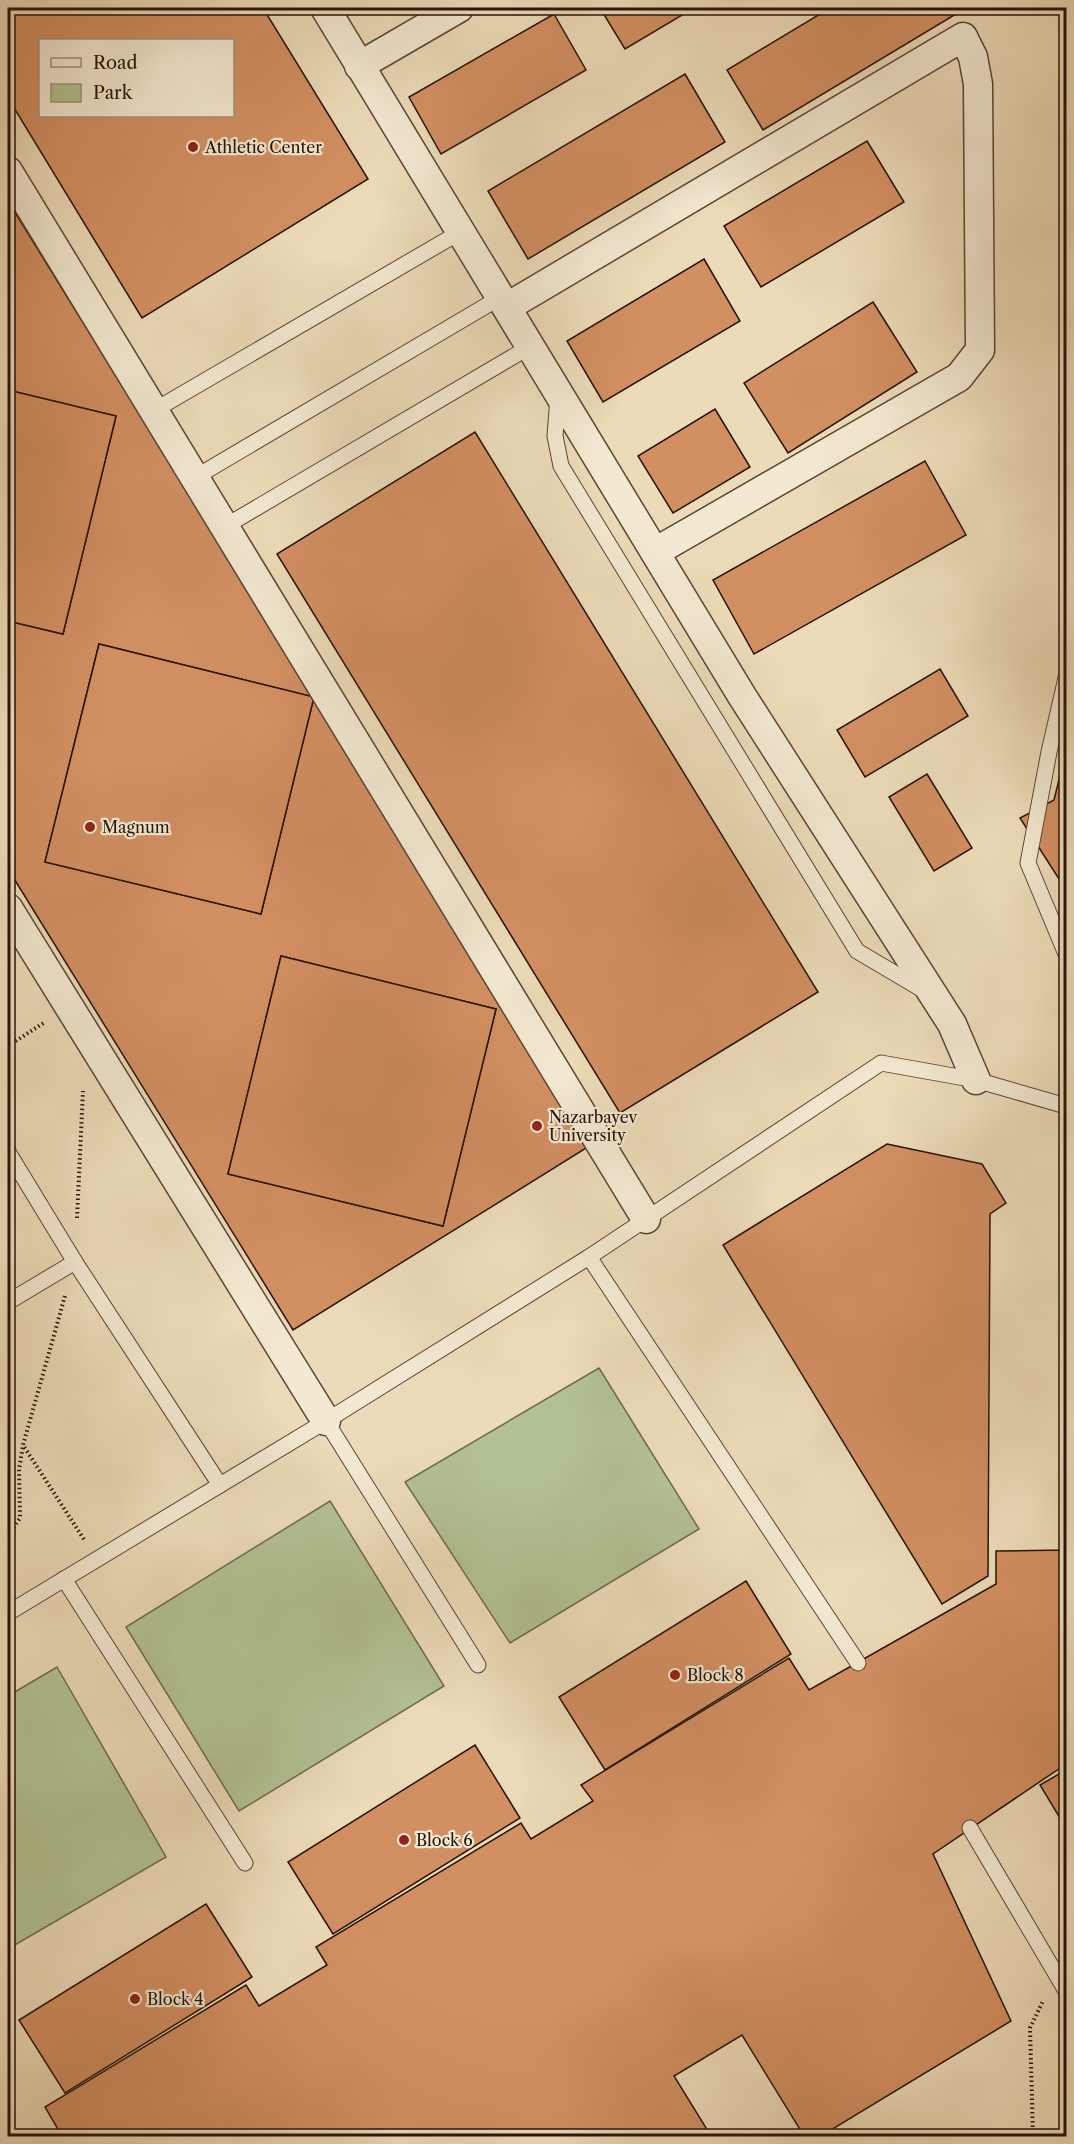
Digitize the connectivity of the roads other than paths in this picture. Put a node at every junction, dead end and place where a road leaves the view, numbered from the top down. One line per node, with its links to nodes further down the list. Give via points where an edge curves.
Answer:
1 (325, 8): 3 (street)
2 (459, 8): 3 (street)
3 (360, 66): 5 (street)
4 (8, 171): 9 (street)
5 (462, 231): 6 (street); 9 (lane)
6 (504, 302): 7 (street); 10 (lane); 12 (street, via 963,37 973,57 978,84 980,350 959,377)
7 (531, 346): 8 (street); 11 (lane)
8 (558, 391): 12 (street); 16 (lane, via 555,436 561,466 856,951)
9 (153, 411): 10 (street)
10 (194, 478): 11 (street)
11 (224, 527): 20 (street)
12 (655, 552): 16 (street, via 742,696)
13 (1066, 678): 15 (lane, via 1028,863)
14 (8, 908): 24 (street)
15 (1066, 954)
16 (935, 996): 17 (street)
17 (976, 1080): 18 (lane); 20 (lane, via 881,1063)
18 (1066, 1106)
19 (8, 1152): 22 (lane)
20 (646, 1219): 21 (lane)
21 (589, 1257): 24 (lane); 28 (lane)
22 (75, 1262): 23 (lane); 25 (lane)
23 (8, 1302)
24 (326, 1421): 25 (lane); 29 (lane)
25 (220, 1485): 26 (lane)
26 (64, 1579): 27 (lane); 31 (lane)
27 (8, 1613)
28 (858, 1663)
29 (478, 1665)
30 (970, 1828): 32 (lane)
31 (245, 1863)
32 (1066, 1991)

